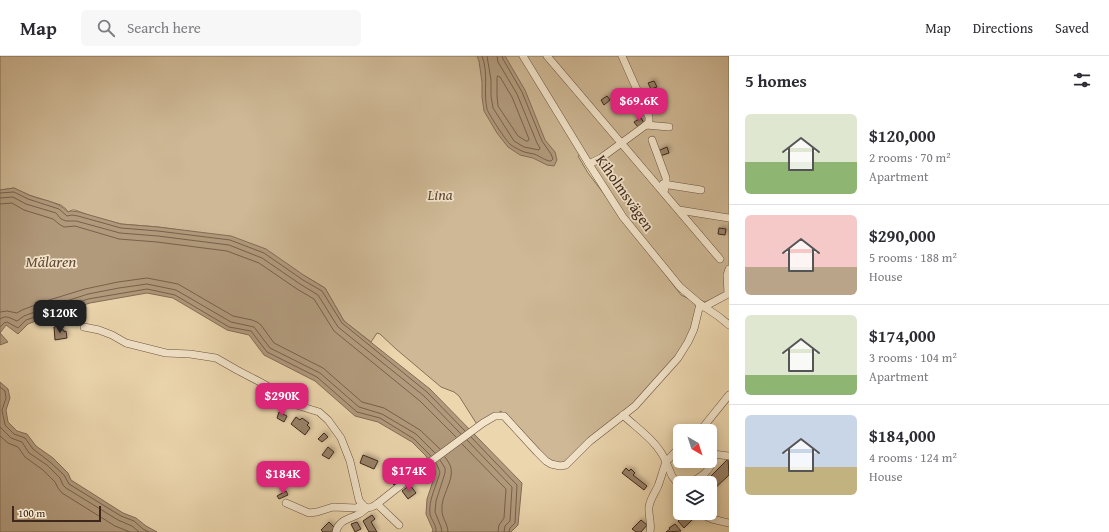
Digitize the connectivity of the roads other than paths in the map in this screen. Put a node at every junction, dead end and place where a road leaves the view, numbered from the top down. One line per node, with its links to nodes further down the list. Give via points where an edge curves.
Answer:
1 (523, 56): 8 (street, Kiholmsvägen)
2 (547, 56): 7 (street)
3 (622, 56): 4 (street, via 649,117)
4 (646, 125): 5 (street); 7 (street)
5 (669, 127)
6 (652, 140): 10 (street)
7 (622, 143): 8 (street); 9 (street)
8 (589, 164): 18 (street, Kiholmsvägen, via 623,217 680,287)
9 (655, 182): 10 (street); 12 (street)
10 (666, 184): 11 (street); 12 (street)
11 (701, 190)
12 (664, 192): 13 (street)
13 (679, 210): 14 (street); 15 (street)
14 (729, 218)
15 (720, 258)
16 (729, 269): 17 (street)
17 (729, 295): 18 (street)
18 (702, 306): 19 (street, Kiholmsvägen); 22 (street, via 684,350 635,406)
19 (729, 325)
20 (84, 327): 35 (street, via 99,330 126,343 166,354 216,358 274,390 293,404 319,412 341,438 350,461 359,500)
21 (729, 395): 23 (street)
22 (623, 415): 27 (street, via 654,443); 34 (street, via 590,441 566,465 560,466 546,461 504,416 495,416)
23 (706, 424)
24 (717, 453): 26 (street)
25 (673, 454): 27 (street)
26 (729, 456)
27 (666, 462): 30 (street); 32 (street)
28 (710, 468): 29 (street)
29 (703, 476)
30 (673, 477)
31 (673, 479): 32 (street, via 667,477)
32 (659, 483): 40 (street, via 649,507)
33 (286, 503): 35 (street, via 309,513 333,507)
34 (377, 504): 35 (street, via 371,508); 38 (street)
35 (365, 507): 39 (street, via 360,514 345,520)
36 (716, 520): 37 (street)
37 (729, 523)
38 (399, 525)
39 (336, 532)
40 (650, 532)

